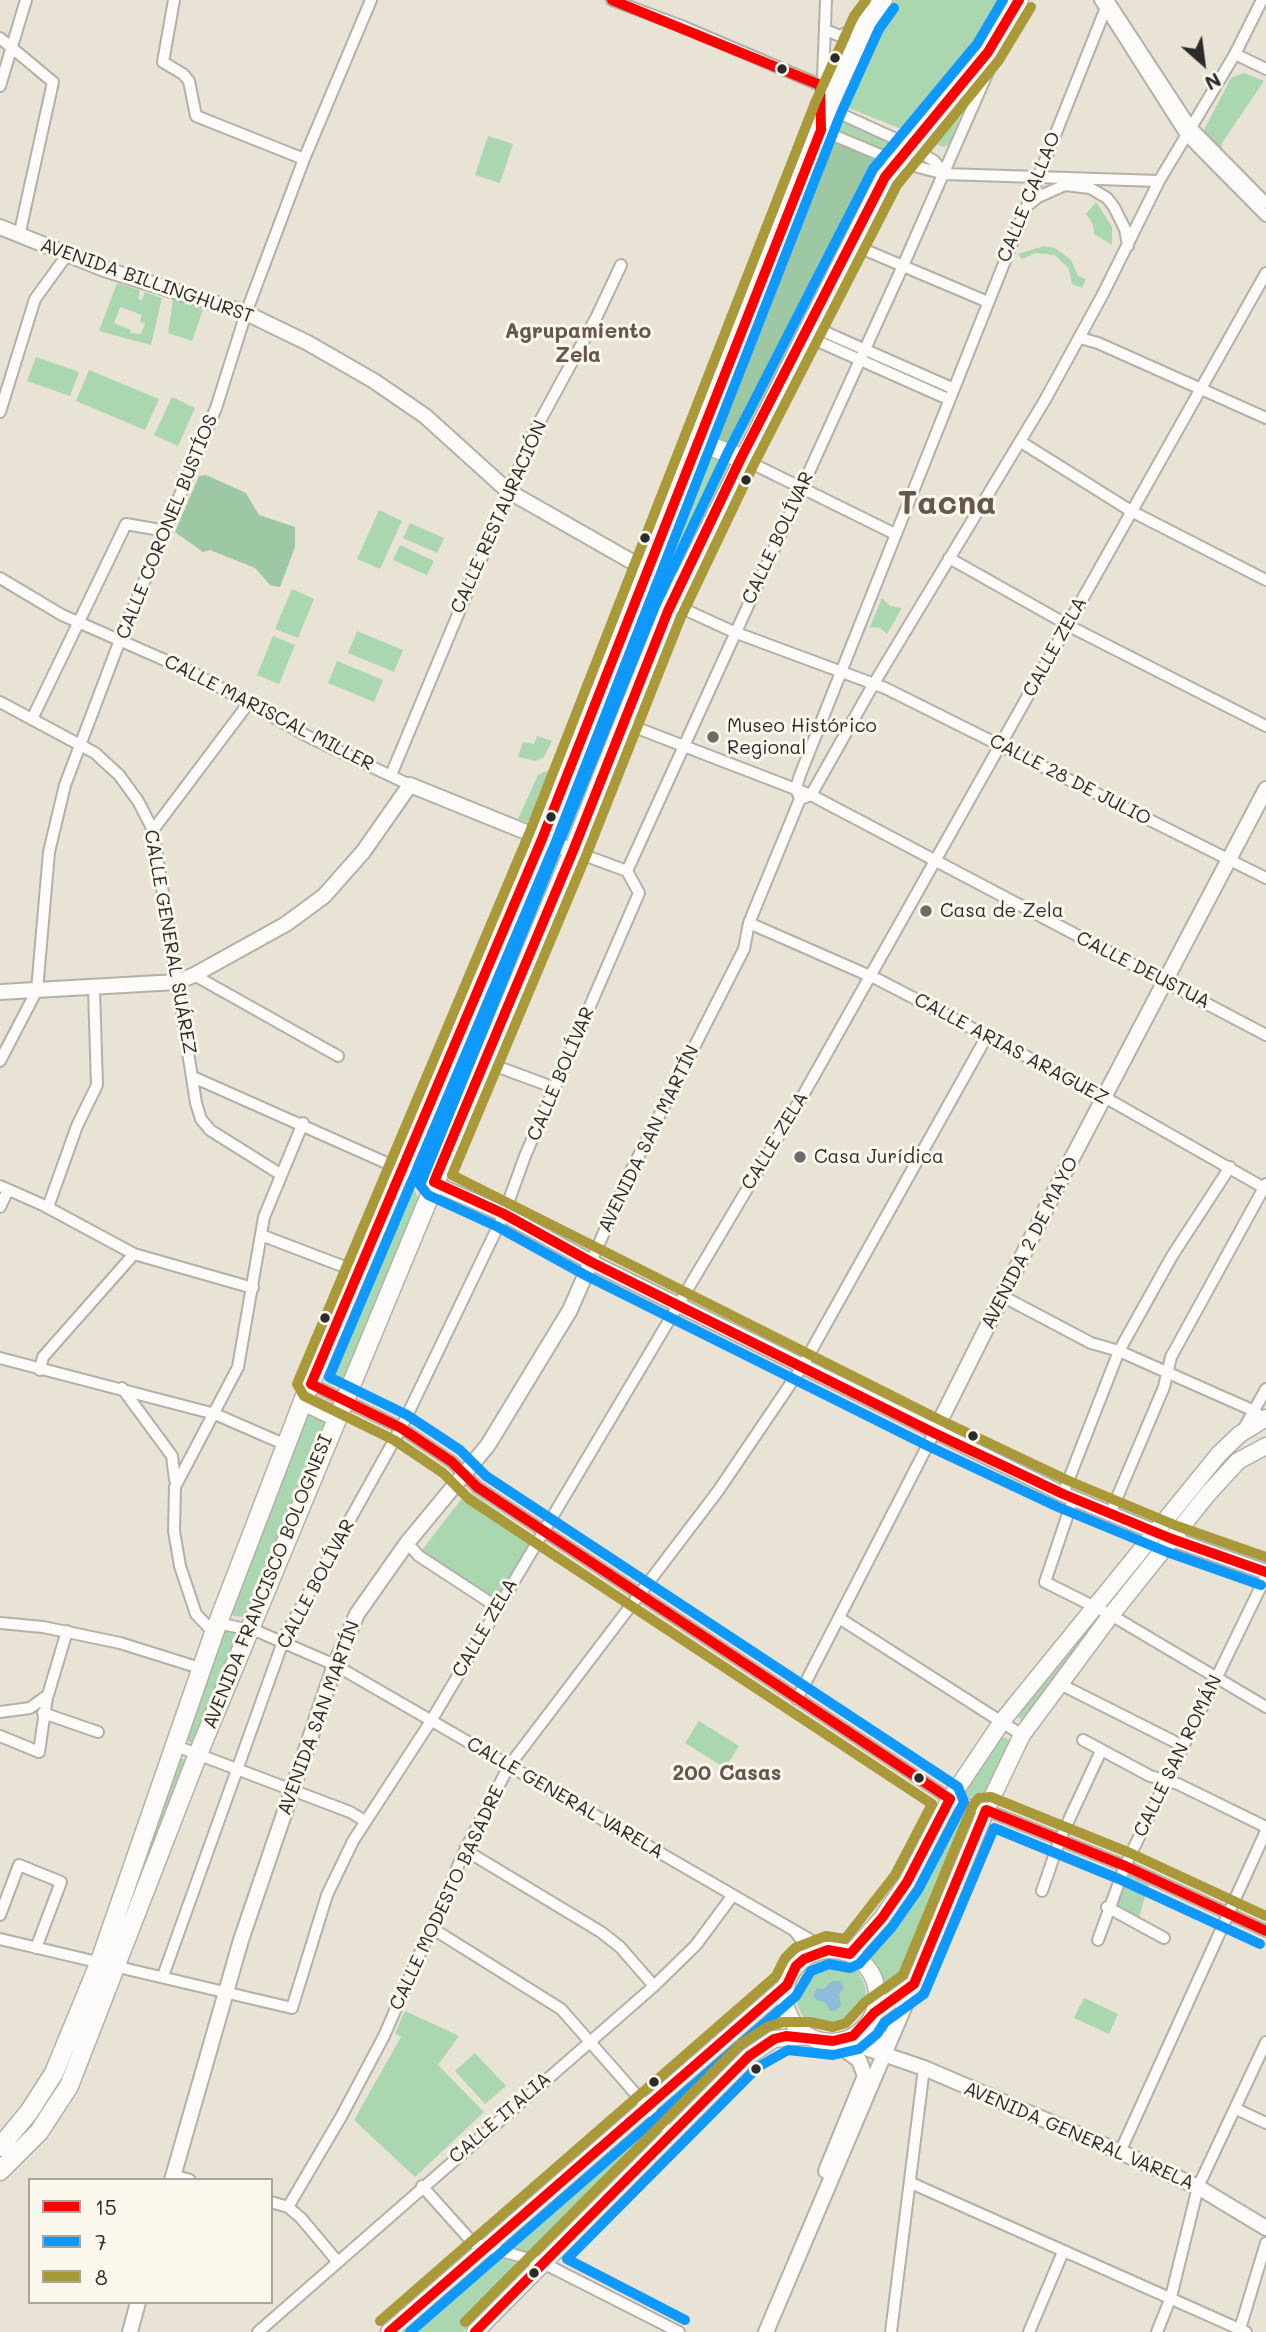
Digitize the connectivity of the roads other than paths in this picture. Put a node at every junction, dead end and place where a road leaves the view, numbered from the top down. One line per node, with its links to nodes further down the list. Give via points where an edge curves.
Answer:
1 (26, 0): 13 (street)
2 (174, 0): 22 (street, via 163,62 184,74 196,116)
3 (371, 0): 22 (street, CALLE CORONEL BUSTÍOS)
4 (612, 0): 16 (street)
5 (826, 0): 11 (street)
6 (883, 0): 10 (main road, AVENIDA FRANCISCO BOLOGNESI)
7 (1262, 0): 14 (street)
8 (1106, 2): 20 (street); 25 (street, CALLE CALLAO)
9 (1017, 6): 21 (main road, AVENIDA FRANCISCO BOLOGNESI, via 988,52); 24 (street, CALLE BOLÍVAR)
10 (867, 22): 11 (street, via 840,36); 18 (main road, AVENIDA FRANCISCO BOLOGNESI)
11 (826, 30): 16 (street)
12 (0, 38): 13 (street)
13 (10, 46): 17 (street); 31 (street, via 53,82)
14 (1235, 54): 15 (street); 20 (street)
15 (1266, 69)
16 (820, 85): 18 (street); 19 (street)
17 (0, 86)
18 (828, 108): 19 (main road, AVENIDA FRANCISCO BOLOGNESI); 21 (street)
19 (821, 130): 23 (street); 47 (main road, AVENIDA FRANCISCO BOLOGNESI)
20 (1189, 131): 26 (street); 27 (street); 29 (street)
21 (911, 146): 23 (main road, AVENIDA FRANCISCO BOLOGNESI); 24 (street)
22 (304, 159): 39 (street, CALLE CORONEL BUSTÍOS)
23 (895, 161): 24 (street); 32 (main road, AVENIDA FRANCISCO BOLOGNESI)
24 (945, 174): 25 (street); 36 (street, CALLE BOLÍVAR)
25 (1039, 175): 26 (street); 28 (street, CALLE CALLAO)
26 (1158, 181): 33 (street)
27 (1266, 203)
28 (1026, 207): 33 (street, via 1065,185 1090,188 1114,207); 38 (street, CALLE CALLAO)
29 (1266, 216)
30 (0, 227): 31 (street, AVENIDA BILLINGHURST)
31 (19, 236): 34 (street, AVENIDA BILLINGHURST)
32 (851, 244): 36 (street); 40 (main road, AVENIDA FRANCISCO BOLOGNESI)
33 (1128, 246): 41 (street)
34 (66, 255): 39 (street, AVENIDA BILLINGHURST); 45 (street, via 36,299)
35 (621, 265): 51 (street, CALLE RESTAURACIÓN, via 534,432)
36 (902, 268): 38 (street); 42 (street, CALLE BOLÍVAR)
37 (1266, 273): 43 (street, CALLE ZELA)
38 (988, 302): 44 (street, CALLE CALLAO)
39 (246, 313): 51 (street, AVENIDA BILLINGHURST, via 330,355 390,392 443,431); 53 (street, CALLE CORONEL BUSTÍOS, via 230,373)
40 (807, 330): 42 (street); 49 (main road, AVENIDA FRANCISCO BOLOGNESI)
41 (1080, 338): 43 (street); 48 (street)
42 (861, 355): 44 (street); 50 (street, CALLE BOLÍVAR)
43 (1200, 389): 46 (street); 52 (street, CALLE ZELA)
44 (950, 394): 54 (street, AVENIDA SAN MARTÍN)
45 (0, 412)
46 (1266, 418)
47 (699, 442): 49 (main road); 56 (main road, AVENIDA FRANCISCO BOLOGNESI)
48 (1021, 442): 52 (street); 55 (street)
49 (741, 458): 50 (street); 59 (main road, AVENIDA FRANCISCO BOLOGNESI)
50 (801, 488): 54 (street); 64 (street, CALLE BOLÍVAR)
51 (509, 491): 56 (street, AVENIDA BILLINGHURST); 76 (street, CALLE RESTAURACIÓN)
52 (1131, 511): 58 (street); 63 (street, CALLE ZELA)
53 (166, 531): 62 (street, via 126,524); 65 (street, CALLE CORONEL BUSTÍOS)
54 (895, 534): 66 (street, AVENIDA SAN MARTÍN)
55 (949, 558): 63 (street); 67 (street)
56 (649, 570): 59 (street, AVENIDA BILLINGHURST); 60 (main road, AVENIDA FRANCISCO BOLOGNESI)
57 (0, 578): 62 (street, CALLE MARISCAL MILLER)
58 (1266, 580)
59 (681, 583): 61 (main road, AVENIDA FRANCISCO BOLOGNESI)
60 (642, 590): 61 (street, CALLE 28 DE JULIO); 82 (main road, AVENIDA FRANCISCO BOLOGNESI)
61 (671, 604): 64 (street, CALLE 28 DE JULIO); 71 (main road, AVENIDA FRANCISCO BOLOGNESI)
62 (76, 622): 65 (street, CALLE MARISCAL MILLER); 70 (street)
63 (1068, 624): 72 (street); 74 (street, CALLE ZELA)
64 (734, 632): 66 (street, CALLE 28 DE JULIO); 75 (street, CALLE BOLÍVAR)
65 (120, 640): 69 (street, CALLE MARISCAL MILLER, via 192,672); 73 (street, CALLE CORONEL BUSTÍOS)
66 (839, 673): 67 (street, CALLE 28 DE JULIO); 79 (street, AVENIDA SAN MARTÍN)
67 (873, 685): 74 (street, CALLE 28 DE JULIO); 80 (street)
68 (0, 703): 70 (street, CALLE GENERAL SUÁREZ)
69 (248, 704): 76 (street, CALLE MARISCAL MILLER); 81 (street)
70 (32, 719): 73 (street, CALLE GENERAL SUÁREZ)
71 (624, 723): 75 (street); 83 (main road, AVENIDA FRANCISCO BOLOGNESI)
72 (1266, 726)
73 (81, 744): 81 (street, CALLE GENERAL SUÁREZ, via 124,781); 94 (street, CALLE CORONEL BUSTÍOS, via 58,806 49,852)
74 (999, 744): 84 (street, CALLE 28 DE JULIO); 85 (street, CALLE ZELA)
75 (683, 746): 79 (street); 86 (street, CALLE BOLÍVAR)
76 (391, 775): 77 (street, CALLE MARISCAL MILLER)
77 (410, 785): 82 (street, CALLE MARISCAL MILLER); 89 (street, via 370,843 324,897 286,924)
78 (1266, 789): 84 (street, AVENIDA 2 DE MAYO)
79 (798, 793): 80 (street); 88 (street, AVENIDA SAN MARTÍN)
80 (811, 794): 85 (street, CALLE DEUSTUA)
81 (153, 830): 92 (street, CALLE GENERAL SUÁREZ)
82 (542, 839): 83 (street, CALLE MARISCAL MILLER); 106 (main road, AVENIDA FRANCISCO BOLOGNESI)
83 (573, 851): 86 (street); 100 (main road, AVENIDA FRANCISCO BOLOGNESI)
84 (1229, 860): 87 (street, CALLE 28 DE JULIO); 91 (street, AVENIDA 2 DE MAYO)
85 (935, 862): 90 (street, CALLE ZELA); 91 (street, CALLE DEUSTUA)
86 (627, 871): 102 (street, CALLE BOLÍVAR, via 639,893)
87 (1266, 878)
88 (749, 923): 90 (street, CALLE ARIAS ARAGUEZ); 116 (street, AVENIDA SAN MARTÍN, via 744,950)
89 (194, 975): 92 (street); 98 (street)
90 (869, 978): 97 (street, CALLE ARIAS ARAGUEZ); 120 (street, CALLE ZELA)
91 (1167, 981): 96 (street, CALLE DEUSTUA); 103 (street, AVENIDA 2 DE MAYO)
92 (177, 982): 93 (street); 101 (street, CALLE GENERAL SUÁREZ)
93 (94, 989): 94 (street); 112 (street, via 97,1085)
94 (37, 990): 95 (street); 99 (street, CALLE CORONEL BUSTÍOS)
95 (0, 992)
96 (1266, 1035)
97 (987, 1037): 103 (street, CALLE ARIAS ARAGUEZ); 123 (street, CALLE MODESTO BASADRE)
98 (338, 1056)
99 (0, 1061)
100 (485, 1062): 102 (street); 108 (main road, AVENIDA FRANCISCO BOLOGNESI)
101 (193, 1077): 104 (street); 107 (street, CALLE GENERAL SUÁREZ, via 201,1119 210,1130)
102 (555, 1088): 113 (street, CALLE BOLÍVAR)
103 (1106, 1098): 105 (street, CALLE ARIAS ARAGUEZ); 119 (street, AVENIDA 2 DE MAYO)
104 (303, 1123): 106 (street); 107 (street)
105 (1230, 1167): 109 (street, CALLE ARIAS ARAGUEZ); 121 (street, via 1172,1256)
106 (400, 1168): 108 (street); 117 (main road, AVENIDA FRANCISCO BOLOGNESI)
107 (280, 1174): 114 (street)
108 (434, 1182): 113 (street); 129 (main road, AVENIDA FRANCISCO BOLOGNESI)
109 (1265, 1187): 125 (street, via 1171,1357)
110 (4, 1188): 111 (street); 112 (street)
111 (0, 1207)
112 (48, 1207): 115 (street)
113 (504, 1214): 116 (street); 132 (street, CALLE BOLÍVAR)
114 (261, 1235): 117 (street); 118 (street)
115 (134, 1254): 118 (street); 124 (street, via 43,1357)
116 (590, 1262): 120 (street); 136 (street, AVENIDA SAN MARTÍN, via 570,1310)
117 (358, 1272): 128 (main road, AVENIDA FRANCISCO BOLOGNESI)
118 (253, 1288): 130 (street, via 239,1367)
119 (1002, 1296): 121 (street, via 1091,1343); 133 (street, AVENIDA 2 DE MAYO)
120 (678, 1303): 123 (street); 140 (street, CALLE ZELA)
121 (1119, 1351): 125 (street); 138 (street)
122 (0, 1358): 124 (street)
123 (802, 1367): 133 (street); 145 (street, CALLE MODESTO BASADRE, via 718,1491)
124 (40, 1370): 126 (street)
125 (1167, 1373): 131 (street); 139 (street)
126 (122, 1388): 130 (street); 137 (street, via 172,1456)
127 (1266, 1389): 131 (street)
128 (307, 1392): 129 (main road); 134 (main road, AVENIDA FRANCISCO BOLOGNESI)
129 (340, 1409): 132 (street); 152 (main road, AVENIDA FRANCISCO BOLOGNESI)
130 (215, 1414): 134 (street); 137 (street)
131 (1262, 1416): 141 (main road, via 1219,1454)
132 (401, 1428): 136 (street); 154 (street, CALLE BOLÍVAR)
133 (934, 1433): 138 (street); 149 (street, AVENIDA 2 DE MAYO)
134 (286, 1445): 151 (main road, AVENIDA FRANCISCO BOLOGNESI)
135 (1266, 1446): 142 (main road, via 1238,1461)
136 (465, 1475): 140 (street); 143 (street, AVENIDA SAN MARTÍN)
137 (175, 1487): 151 (street, via 174,1531 180,1566 197,1614)
138 (1068, 1496): 139 (street); 146 (street, via 1045,1582)
139 (1110, 1514): 141 (street)
140 (544, 1529): 145 (street); 147 (street, CALLE ZELA)
141 (1156, 1532): 142 (street); 146 (main road)
142 (1172, 1539): 144 (street); 148 (main road)
143 (407, 1543): 147 (street, via 419,1556); 155 (street, AVENIDA SAN MARTÍN, via 357,1614)
144 (1266, 1574): 157 (street, CALLE SAN ROMÁN)
145 (638, 1593): 160 (street); 174 (street, CALLE MODESTO BASADRE)
146 (1093, 1606): 148 (street); 164 (main road)
147 (497, 1607): 165 (street, CALLE ZELA)
148 (1111, 1615): 157 (street); 158 (main road)
149 (839, 1618): 160 (street, AVENIDA 2 DE MAYO); 164 (street)
150 (0, 1623): 153 (street)
151 (216, 1628): 152 (street, CALLE GENERAL VARELA); 156 (main road, AVENIDA FRANCISCO BOLOGNESI)
152 (249, 1629): 154 (street, CALLE GENERAL VARELA); 173 (main road, AVENIDA FRANCISCO BOLOGNESI)
153 (67, 1631): 156 (street); 159 (street)
154 (283, 1643): 155 (street, CALLE GENERAL VARELA); 175 (street, CALLE BOLÍVAR)
155 (335, 1665): 165 (street, CALLE GENERAL VARELA); 177 (street, AVENIDA SAN MARTÍN)
156 (203, 1669): 170 (main road, AVENIDA FRANCISCO BOLOGNESI)
157 (1216, 1679): 161 (street); 171 (street, CALLE SAN ROMÁN)
158 (1060, 1684): 167 (main road); 171 (street)
159 (48, 1695): 162 (street, via 30,1708); 163 (street)
160 (797, 1699): 178 (street)
161 (1266, 1707)
162 (0, 1712)
163 (43, 1713): 166 (street); 168 (street, via 39,1752)
164 (1003, 1720): 167 (street); 178 (main road)
165 (431, 1721): 174 (street, CALLE GENERAL VARELA); 180 (street, CALLE ZELA)
166 (97, 1732)
167 (1022, 1735): 179 (main road)
168 (0, 1737)
169 (1083, 1740): 172 (street)
170 (176, 1746): 173 (street); 200 (main road, AVENIDA FRANCISCO BOLOGNESI)
171 (1183, 1746): 176 (street, CALLE SAN ROMÁN)
172 (1101, 1751): 176 (street); 182 (street)
173 (198, 1754): 175 (street); 200 (main road, AVENIDA FRANCISCO BOLOGNESI)
174 (509, 1766): 183 (street, CALLE MODESTO BASADRE); 186 (street, CALLE GENERAL VARELA)
175 (237, 1770): 177 (street); 201 (street, CALLE BOLÍVAR)
176 (1166, 1781): 181 (street); 184 (street, CALLE SAN ROMÁN)
177 (291, 1790): 180 (street); 205 (street, AVENIDA SAN MARTÍN)
178 (950, 1799): 179 (street); 198 (main road, via 907,1882)
179 (986, 1810): 182 (street); 202 (main road)
180 (365, 1821): 205 (street, CALLE ZELA, via 327,1895 292,2008)
181 (1266, 1829): 188 (street)
182 (1060, 1839): 184 (street); 185 (street)
183 (465, 1850): 190 (street, CALLE MODESTO BASADRE); 203 (street, via 601,1932)
184 (1125, 1866): 187 (street, CALLE SAN ROMÁN); 188 (street)
185 (1042, 1891)
186 (733, 1895): 191 (street, CALLE GENERAL VARELA); 203 (street, CALLE ITALIA, via 696,1945)
187 (1107, 1907): 193 (street); 195 (street, CALLE SAN ROMÁN)
188 (1227, 1914): 192 (street); 218 (street)
189 (0, 1915): 196 (street, via 19,1865 61,1882)
190 (430, 1927): 208 (street, via 539,1993); 225 (street, CALLE MODESTO BASADRE, via 384,2036)
191 (795, 1930): 197 (street, CALLE GENERAL VARELA); 199 (street, via 803,1942)
192 (1266, 1931)
193 (1164, 1938)
194 (0, 1939): 196 (street)
195 (1098, 1940)
196 (36, 1948): 200 (street)
197 (828, 1950): 198 (main road); 199 (main road)
198 (850, 1954): 206 (main road, via 865,1965 875,1981)
199 (804, 1959): 204 (main road)
200 (107, 1965): 201 (street); 217 (main road, AVENIDA FRANCISCO BOLOGNESI, via 54,2073); 219 (main road, AVENIDA FRANCISCO BOLOGNESI, via 60,2102 39,2132)
201 (163, 1976): 205 (street)
202 (914, 1984): 206 (main road); 211 (street)
203 (654, 1986): 208 (street, CALLE ITALIA)
204 (787, 1986): 207 (main road, via 787,2009); 213 (main road)
205 (225, 1992): 220 (street, AVENIDA SAN MARTÍN)
206 (873, 2014): 209 (main road, via 861,2031); 211 (street)
207 (809, 2036): 209 (main road); 216 (main road, via 786,2036 761,2047)
208 (590, 2041): 213 (street); 222 (street, CALLE ITALIA)
209 (838, 2041): 211 (street, AVENIDA GENERAL VARELA); 227 (street, via 859,2060 866,2076 824,2177)
210 (1266, 2042): 214 (street)
211 (887, 2054): 212 (street, AVENIDA GENERAL VARELA); 227 (street)
212 (925, 2068): 218 (street, AVENIDA GENERAL VARELA); 221 (street)
213 (645, 2108): 216 (street); 229 (main road)
214 (1236, 2109): 215 (street); 223 (street)
215 (1266, 2123)
216 (671, 2134): 232 (main road)
217 (0, 2147)
218 (1120, 2152): 223 (street, AVENIDA GENERAL VARELA)
219 (0, 2171)
220 (173, 2178)
221 (911, 2183): 230 (street); 242 (street)
222 (422, 2186): 229 (street, via 472,2243); 231 (street, CALLE ITALIA)
223 (1198, 2187): 226 (street, AVENIDA GENERAL VARELA); 233 (street)
224 (273, 2203): 225 (street)
225 (288, 2207): 231 (street)
226 (1266, 2228)
227 (810, 2229): 241 (street)
228 (1266, 2243): 235 (street)
229 (485, 2247): 232 (street); 238 (main road)
230 (1063, 2252): 233 (street); 243 (street)
231 (337, 2261): 237 (street, CALLE ITALIA)
232 (542, 2263): 239 (main road); 240 (street)
233 (1171, 2297): 235 (street); 244 (street)
234 (137, 2304): 236 (street)
235 (1242, 2331)
236 (130, 2332)
237 (258, 2332)
238 (389, 2332)
239 (475, 2332)
240 (679, 2332)
241 (766, 2332)
242 (891, 2332)
243 (1029, 2332)
244 (1157, 2332)

